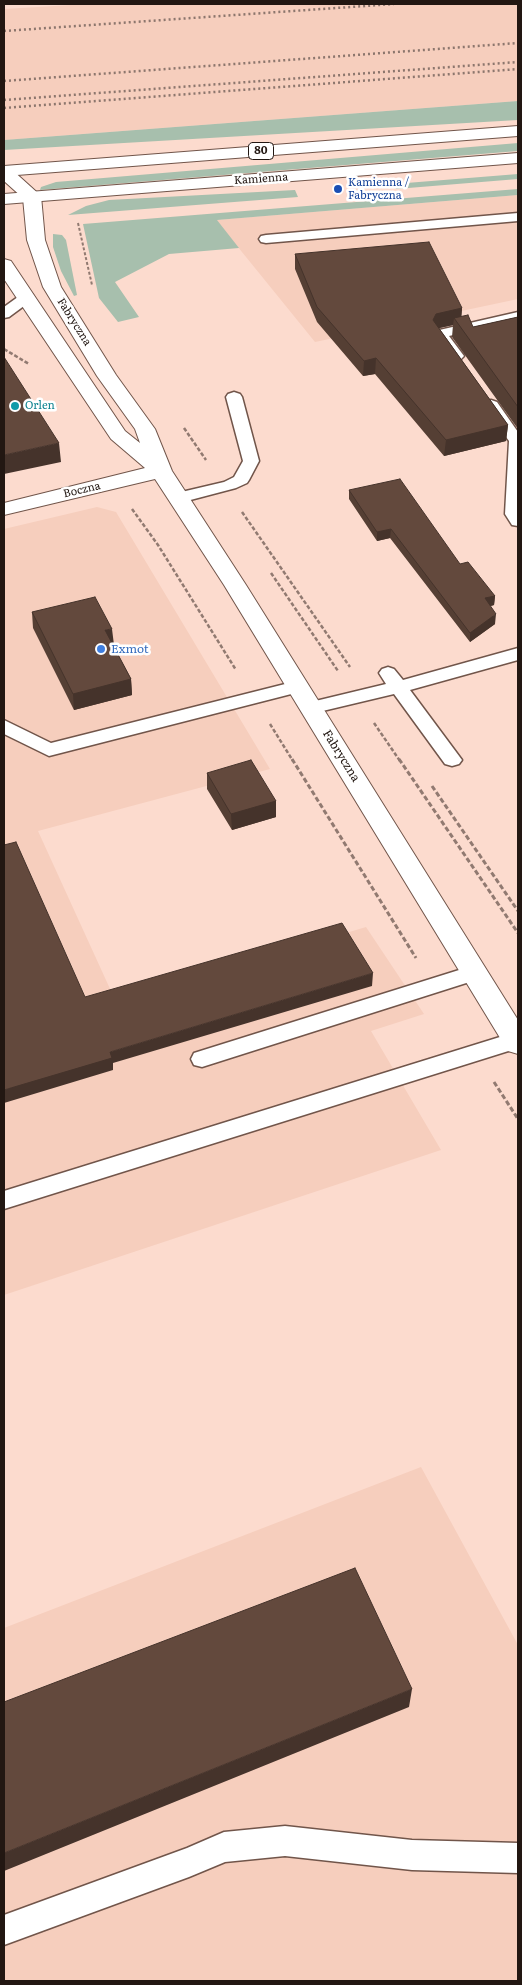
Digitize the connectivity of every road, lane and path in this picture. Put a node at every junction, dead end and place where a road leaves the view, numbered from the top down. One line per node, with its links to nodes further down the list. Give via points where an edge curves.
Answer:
1 (518, 131): 3 (street, 80)
2 (518, 158): 4 (street, Kamienna / 80)
3 (4, 171): 4 (street)
4 (32, 196): 5 (street, Kamienna / 80); 18 (street, Fabryczna, via 36,240 52,287 107,376 145,429)
5 (4, 199)
6 (518, 217): 8 (lane)
7 (78, 220): 10 (path)
8 (266, 239)
9 (4, 265): 11 (street, Fabryczna)
10 (93, 291)
11 (27, 297): 12 (lane); 18 (street, Fabryczna, via 118,435)
12 (4, 314)
13 (518, 316): 14 (lane, via 440,334)
14 (462, 365)
15 (484, 395): 21 (lane, via 517,441)
16 (234, 396): 19 (lane, via 251,462 241,480)
17 (180, 422): 19 (path)
18 (161, 471): 20 (street, Fabryczna); 23 (street, Boczna)
19 (225, 487): 20 (lane); 29 (path)
20 (179, 498): 28 (street, Fabryczna)
21 (516, 499): 24 (lane, via 513,514)
22 (130, 506): 30 (path)
23 (4, 509)
24 (518, 520)
25 (269, 570): 29 (path)
26 (518, 654): 27 (lane)
27 (393, 680): 29 (lane); 33 (lane)
28 (297, 687): 30 (lane); 31 (street, Fabryczna)
29 (362, 695): 31 (lane); 36 (path)
30 (254, 699): 32 (lane, via 49,750); 38 (path)
31 (310, 708): 37 (street, Fabryczna)
32 (4, 726)
33 (452, 760)
34 (430, 782): 35 (path)
35 (518, 911)
36 (518, 933)
37 (475, 974): 38 (lane); 39 (street, Fabryczna)
38 (433, 986): 41 (lane)
39 (518, 1041): 40 (lane)
40 (475, 1053): 42 (path); 43 (lane)
41 (202, 1059)
42 (518, 1119)
43 (4, 1200)
44 (518, 1858): 45 (lane, via 412,1855 285,1841 224,1847)
45 (4, 1930)

